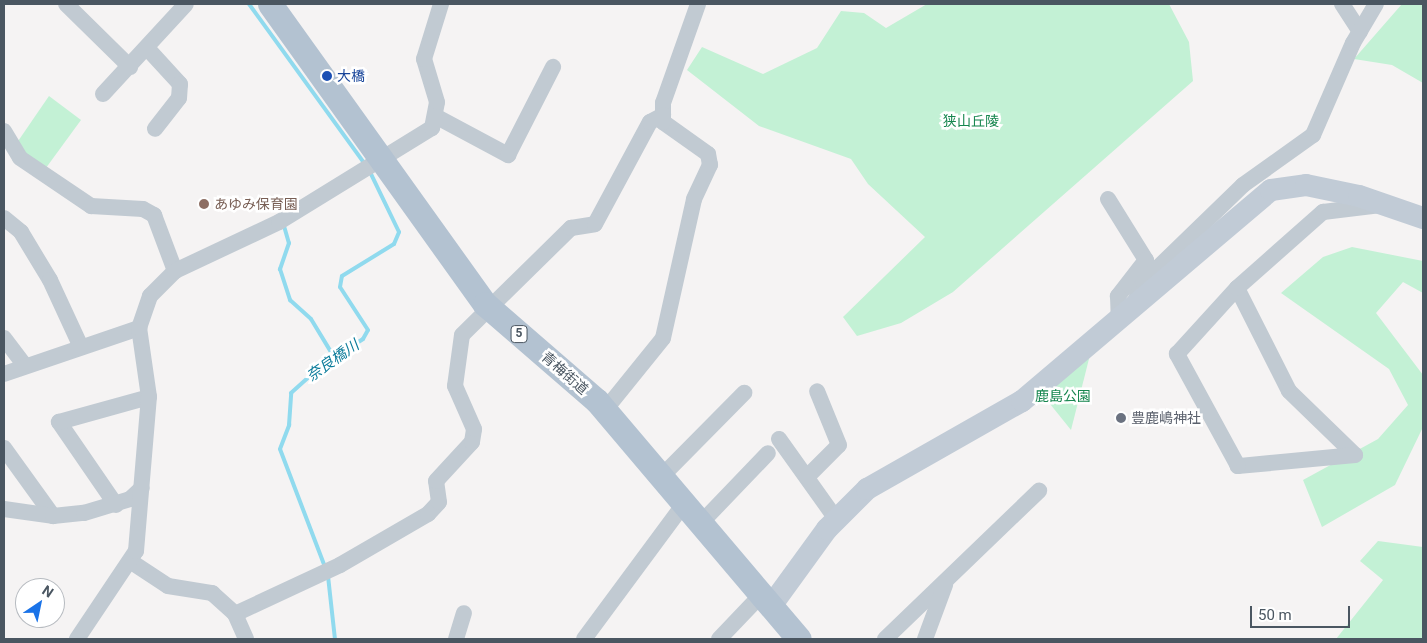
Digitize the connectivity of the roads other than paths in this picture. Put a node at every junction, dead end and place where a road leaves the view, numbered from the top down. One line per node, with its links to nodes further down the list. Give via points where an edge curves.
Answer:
1 (66, 4): 10 (street)
2 (186, 4): 9 (street)
3 (441, 4): 14 (street, via 424,60)
4 (698, 4): 13 (street, via 663,103)
5 (1342, 4): 8 (street)
6 (1376, 4): 8 (street)
7 (277, 6): 17 (main road, 青梅街道 / 5)
8 (1360, 32): 25 (street, via 1313,135 1243,185 1182,242 1143,282)
9 (146, 48): 10 (street); 15 (street, via 180,84 179,98)
10 (130, 67): 12 (street)
11 (553, 67): 14 (street, via 508,155)
12 (103, 94)
13 (663, 115): 24 (street, via 650,122 595,224 571,228); 34 (street, via 663,122 708,154 710,165 694,199 663,338)
14 (437, 117): 17 (street, via 427,133)
15 (155, 129)
16 (4, 135): 22 (street, via 20,158 91,206 143,209 154,214)
17 (371, 166): 22 (street, via 279,222); 24 (main road, 青梅街道 / 5)
18 (1108, 199): 25 (street, via 1146,260 1118,296)
19 (1383, 205): 21 (street); 23 (street, via 1322,212); 25 (street, via 1306,185 1272,190)
20 (4, 218): 28 (street, via 21,232 50,280)
21 (1423, 218)
22 (175, 271): 26 (street, via 150,296)
23 (1237, 288): 23 (street, via 1177,354 1238,466 1355,455 1289,391)
24 (489, 309): 34 (main road, 青梅街道 / 5); 52 (street, via 462,335 455,386 474,429 472,442 436,481 439,502 428,514 335,567)
25 (1125, 314): 46 (street, via 1022,401 875,483)
26 (139, 328): 28 (street); 33 (street)
27 (4, 338): 29 (street)
28 (81, 347): 29 (street)
29 (24, 366): 30 (street)
30 (4, 374)
31 (817, 391): 39 (street, via 839,445)
32 (744, 393): 38 (street)
33 (149, 397): 40 (street); 42 (street, via 59,422)
34 (605, 410): 38 (main road, 青梅街道 / 5)
35 (779, 439): 39 (street)
36 (4, 448): 45 (street)
37 (768, 453): 47 (street)
38 (660, 478): 43 (main road, 青梅街道 / 5)
39 (807, 478): 46 (street)
40 (142, 488): 42 (street); 48 (street, via 136,551)
41 (1040, 491): 49 (street)
42 (116, 505): 45 (street)
43 (683, 505): 47 (main road, 青梅街道 / 5); 56 (street)
44 (4, 509): 45 (street)
45 (53, 516)
46 (836, 519): 50 (street)
47 (700, 524): 50 (main road, 青梅街道 / 5)
48 (130, 561): 52 (street, via 168,586 212,593); 53 (street)
49 (948, 579): 59 (street); 60 (street)
50 (766, 601): 57 (street); 58 (main road, 青梅街道 / 5)
51 (464, 613): 55 (street)
52 (235, 614): 54 (street)
53 (77, 639)
54 (246, 639)
55 (456, 639)
56 (584, 639)
57 (719, 639)
58 (799, 639)
59 (885, 639)
60 (925, 639)

